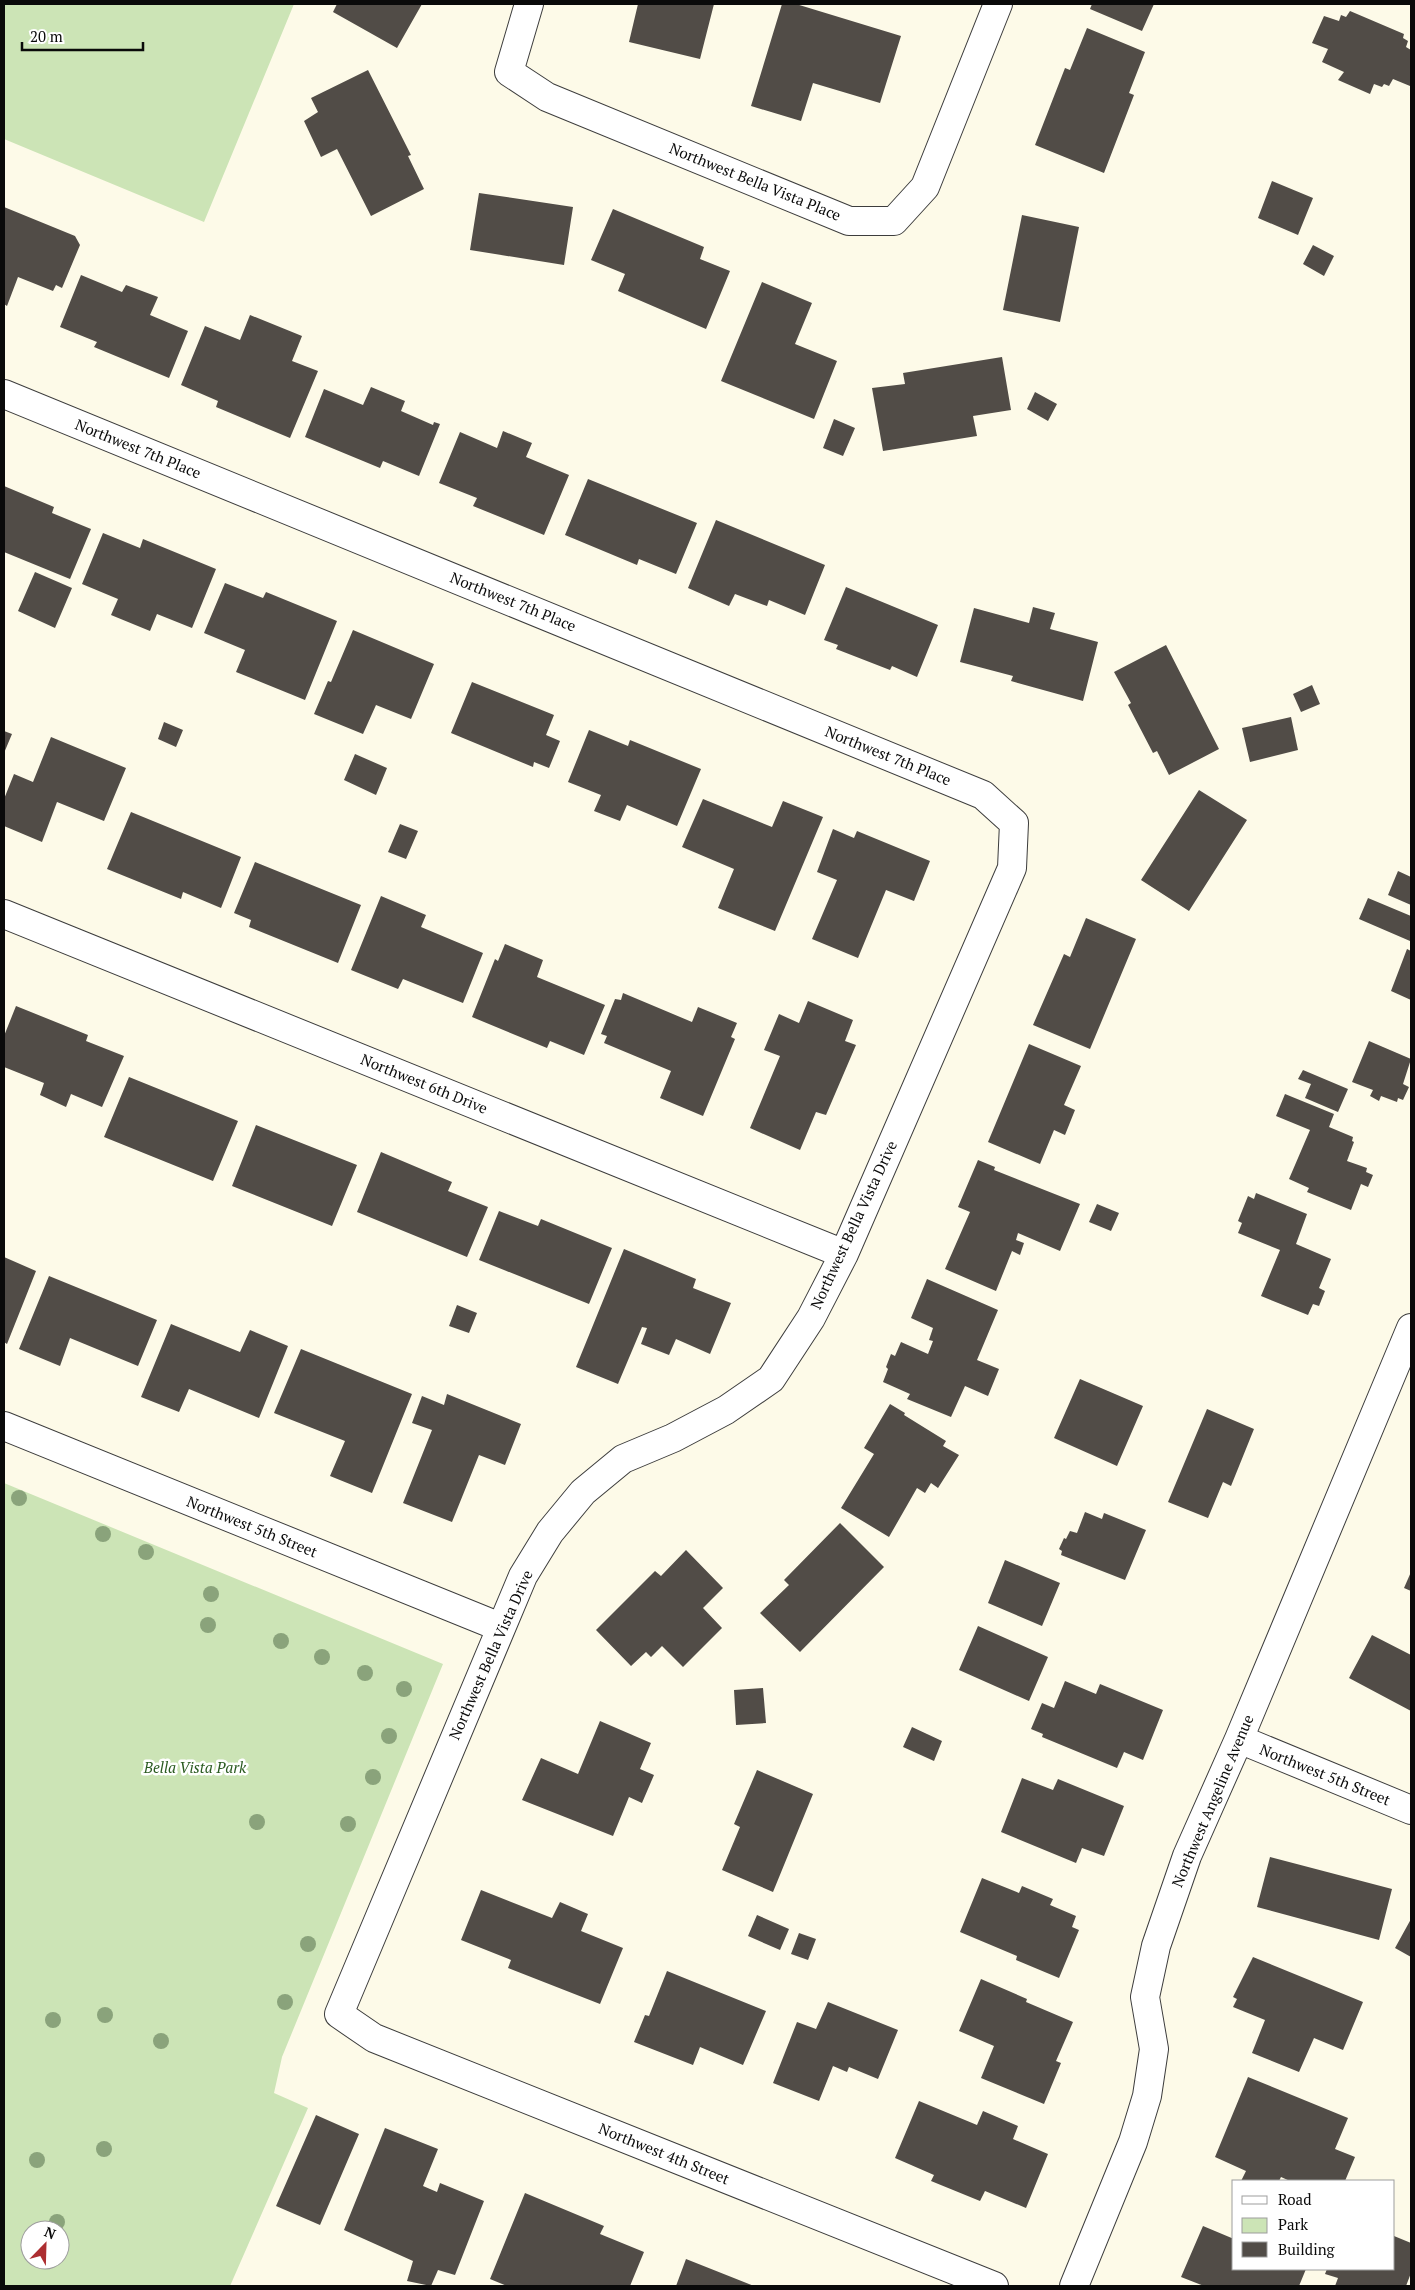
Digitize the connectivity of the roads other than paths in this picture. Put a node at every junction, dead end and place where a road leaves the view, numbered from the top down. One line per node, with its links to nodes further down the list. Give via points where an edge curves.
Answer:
1 (529, 4): 2 (street, Northwest Bella Vista Place, via 509,72 547,97 850,220 894,221 925,187)
2 (998, 4)
3 (4, 394): 4 (street, Northwest 7th Place, via 984,795)
4 (1014, 823): 6 (street, Northwest Bella Vista Drive, via 1012,868)
5 (4, 914): 6 (street, Northwest 6th Drive)
6 (844, 1254): 9 (street, Northwest Bella Vista Drive, via 812,1318 771,1379 726,1410 673,1438 623,1459 583,1492 550,1532 523,1576)
7 (1411, 1328): 10 (street, Northwest Angeline Avenue)
8 (4, 1426): 9 (street, Northwest 5th Street)
9 (500, 1627): 12 (street, Northwest Bella Vista Drive)
10 (1239, 1739): 11 (street, Northwest 5th Street); 14 (street, Northwest Angeline Avenue, via 1187,1856 1156,1946 1145,1997 1154,2049 1147,2096 1133,2142)
11 (1411, 1810)
12 (339, 2014): 13 (street, Northwest 4th Street, via 374,2038)
13 (994, 2286)
14 (1074, 2286)

